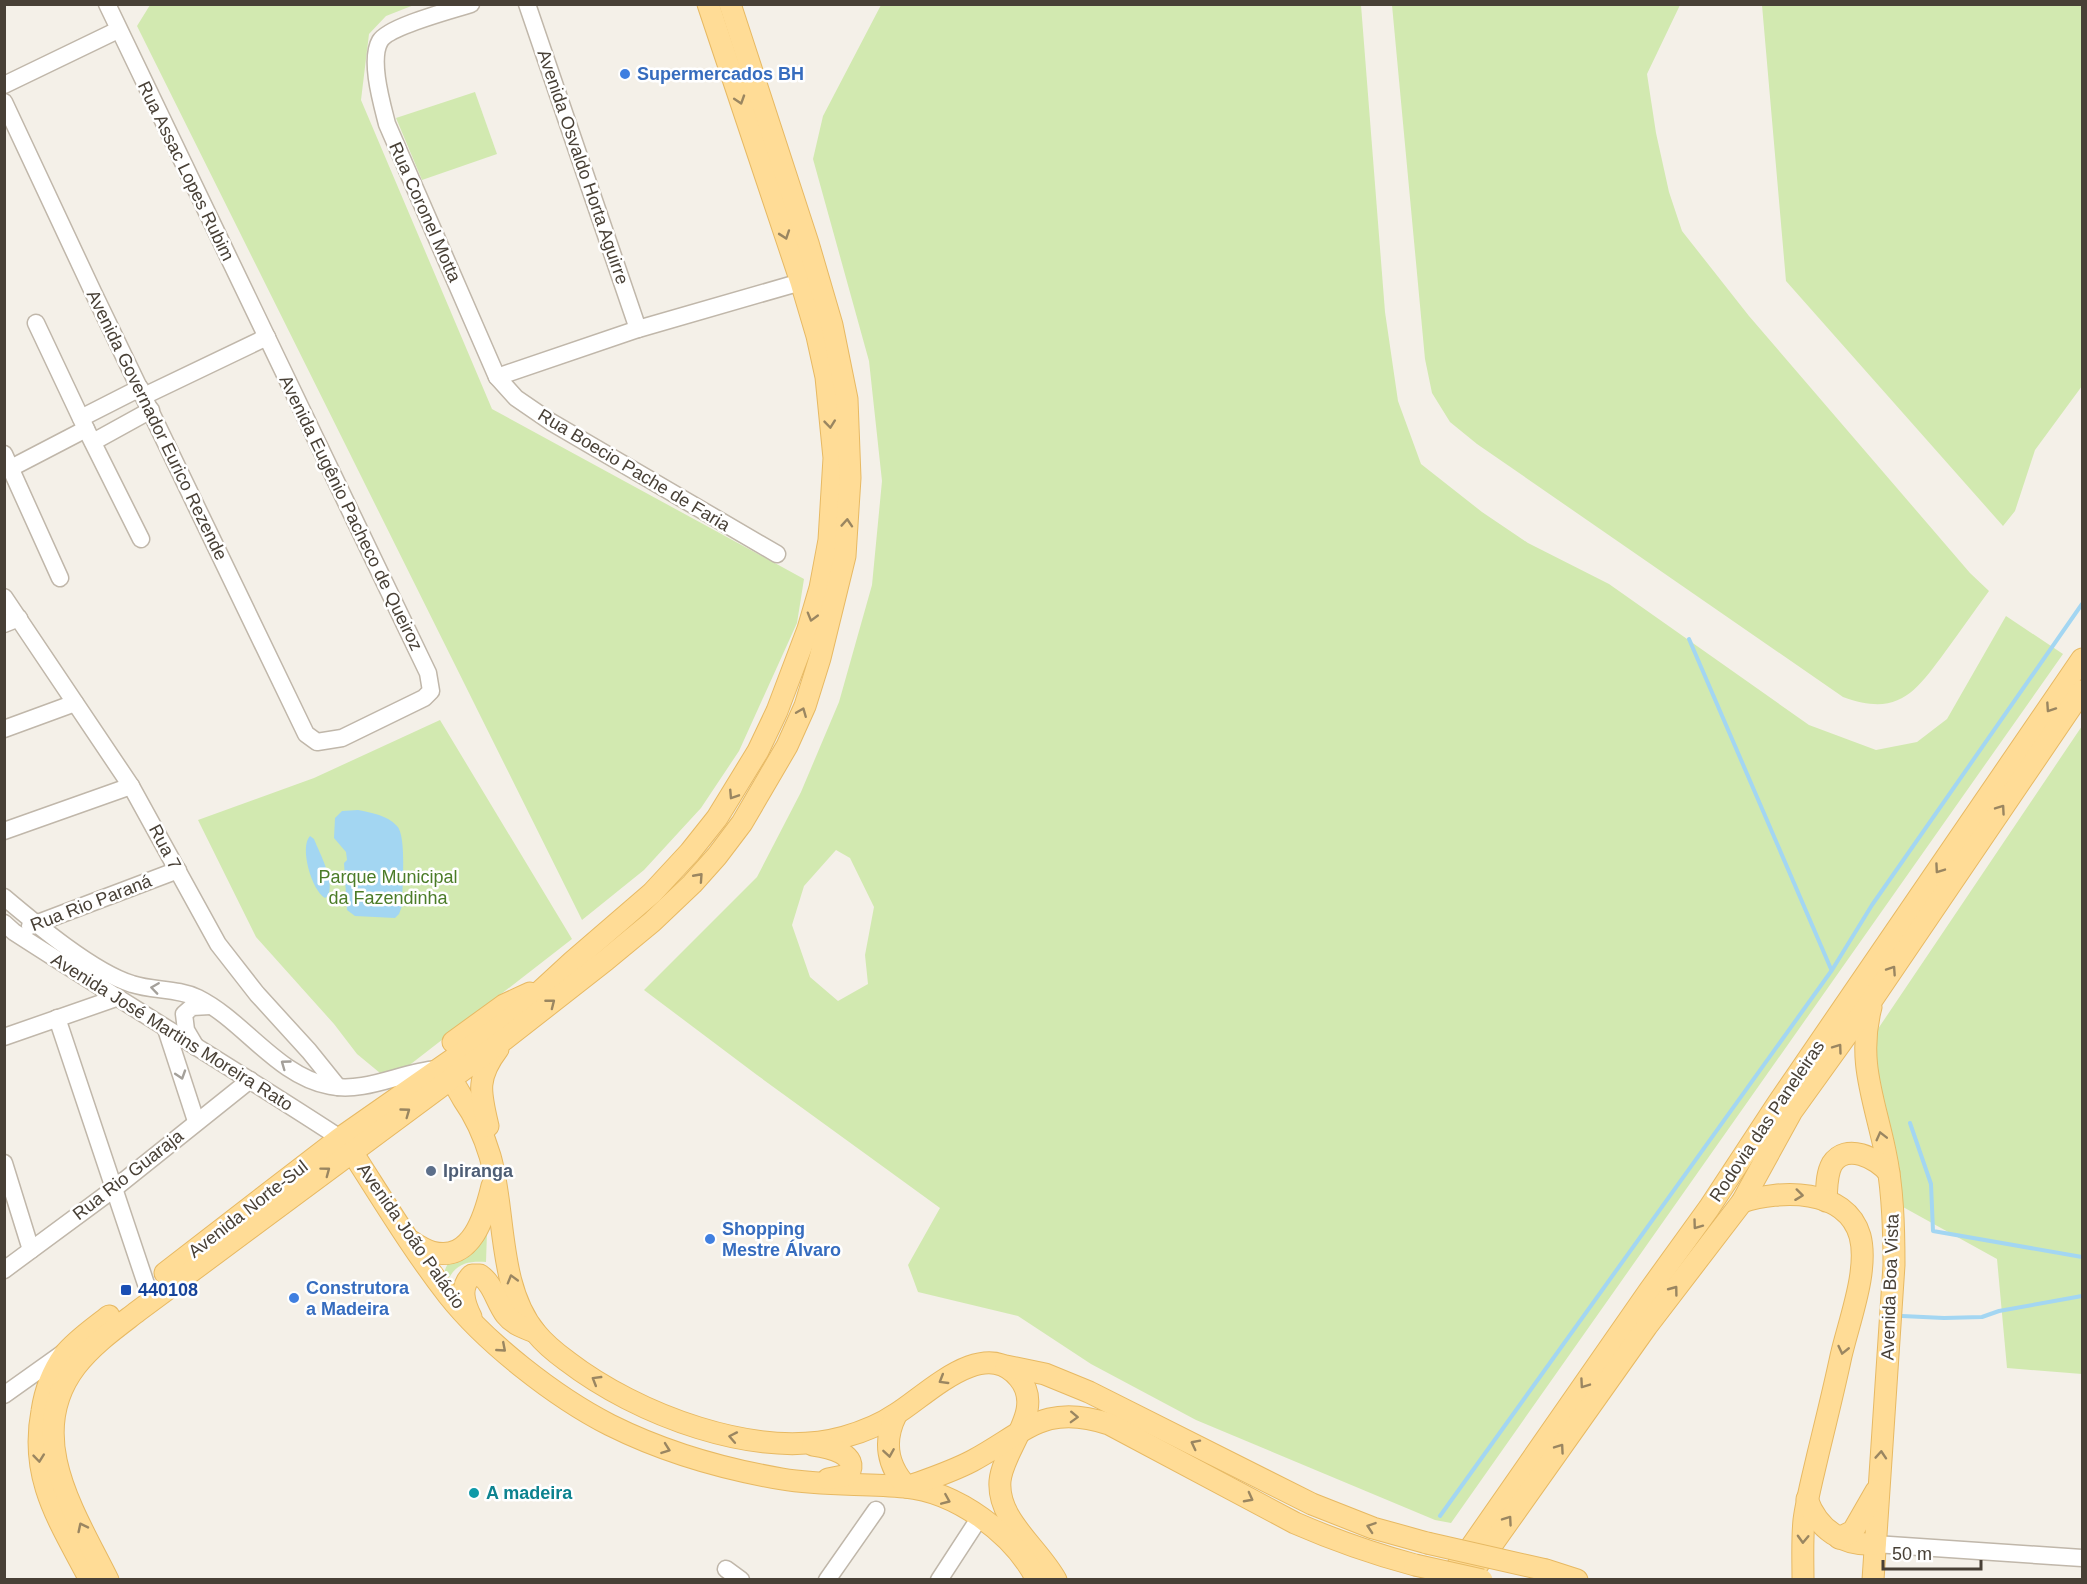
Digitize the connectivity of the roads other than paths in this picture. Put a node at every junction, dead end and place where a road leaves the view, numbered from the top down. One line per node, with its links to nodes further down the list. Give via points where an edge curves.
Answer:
1 (107, 4): 6 (street, Rua Assac Lopes Rubim)
2 (471, 4): 13 (street, Rua Coronel Motta, via 388,34 379,42 376,68 387,124)
3 (527, 4): 11 (street, Avenida Osvaldo Horta Aguirre)
4 (708, 4): 9 (main road, one-way to 9)
5 (730, 4): 40 (main road, one-way to 5, via 652,922 717,856 747,815 787,747 811,687 836,598 848,515 848,399 808,243)
6 (118, 30): 7 (street); 12 (street, Rua Assac Lopes Rubim)
7 (4, 85)
8 (4, 102): 14 (street, Avenida Governador Eurico Rezende)
9 (801, 282): 11 (street); 33 (main road, one-way to 33, via 826,377 834,458 830,540 820,588 793,671 758,751 710,827 652,893)
10 (36, 323): 15 (street)
11 (638, 329): 13 (street)
12 (267, 337): 14 (street); 26 (street, Avenida Eugênio Pacheco de Queiroz, via 430,680 431,691 418,702 342,738)
13 (497, 377): 18 (street, Rua Boecio Pache de Faria, via 516,398 551,422)
14 (145, 398): 15 (street); 15 (street); 26 (street, Avenida Governador Eurico Rezende, via 301,726)
15 (87, 430): 16 (street); 17 (street)
16 (8, 461): 19 (street)
17 (141, 539)
18 (777, 554)
19 (60, 578)
20 (4, 597): 21 (street, Rua 7)
21 (12, 621): 24 (street, Rua 7)
22 (2082, 659): 82 (main road, Rodovia das Paneleiras, one-way to 82, via 1720,1193)
23 (2082, 691): 34 (main road, Rodovia das Paneleiras, one-way to 23)
24 (75, 703): 25 (street); 27 (street, Rua 7)
25 (4, 729)
26 (317, 742)
27 (131, 786): 28 (street); 29 (street, Rua 7)
28 (4, 831)
29 (178, 870): 31 (street, Rua Rio Paraná); 45 (street, Rua 7, via 231,962)
30 (4, 897): 31 (street, Avenida José Martins Moreira Rato)
31 (36, 924): 32 (street, Rua Rio Paraná); 36 (street, Avenida José Martins Moreira Rato, one-way to 31, via 188,994 116,978)
32 (8, 930): 35 (street, Avenida José Martins Moreira Rato)
33 (544, 987): 42 (main road); 43 (main road, via 504,1005)
34 (1874, 997): 50 (main road, Avenida Boa Vista, one-way to 34, via 1866,1070 1866,1033); 53 (main road, Rodovia das Paneleiras, one-way to 34, via 1792,1111)
35 (116, 998): 37 (street); 38 (street, Avenida José Martins Moreira Rato)
36 (210, 1006): 41 (street, via 192,1007 184,1014 186,1030); 45 (street, Avenida José Martins Moreira Rato, one-way to 36, via 315,1082 295,1071)
37 (57, 1018): 39 (street); 51 (street)
38 (166, 1029): 41 (street, Avenida José Martins Moreira Rato); 46 (street, one-way to 46)
39 (4, 1037)
40 (505, 1039): 42 (main road); 49 (main road, via 487,1065 481,1083)
41 (196, 1047): 44 (street, Avenida José Martins Moreira Rato)
42 (444, 1074): 43 (street, Avenida José Martins Moreira Rato); 47 (main road); 49 (main road, via 475,1117)
43 (406, 1075): 45 (street, Avenida José Martins Moreira Rato)
44 (250, 1080): 46 (street, Rua Rio Guaraja); 47 (street, Avenida José Martins Moreira Rato)
45 (338, 1087)
46 (196, 1121): 51 (street, Rua Rio Guaraja)
47 (346, 1145): 54 (main road, Avenida João Palácio); 57 (main road, Avenida Norte-Sul); 78 (main road, Avenida Norte-Sul, one-way to 47, via 57,1468 54,1423 67,1380 100,1341)
48 (4, 1163): 55 (street)
49 (492, 1167): 54 (main road, via 481,1223 466,1245 452,1252 434,1252); 59 (main road, one-way to 49, via 511,1279)
50 (1889, 1173): 52 (main road, via 1872,1158 1858,1154 1842,1156 1829,1171); 67 (main road, Avenida Boa Vista, one-way to 50, via 1894,1265)
51 (115, 1188): 55 (street, Rua Rio Guaraja); 57 (street)
52 (1826, 1201): 53 (main road, Avenida Boa Vista, one-way to 52, via 1784,1194); 69 (main road, Avenida Boa Vista, one-way to 69, via 1853,1220 1862,1258)
53 (1742, 1202): 83 (main road, Rodovia das Paneleiras, one-way to 53, via 1647,1326)
54 (410, 1241): 58 (main road, Avenida João Palácio, via 449,1296)
55 (32, 1250): 56 (street, Rua Rio Guaraja)
56 (4, 1270)
57 (147, 1287): 60 (main road, Avenida Norte-Sul)
58 (474, 1322): 59 (main road, via 464,1292 466,1281 476,1274 489,1283 511,1320); 66 (main road, Avenida João Palácio, one-way to 66, via 530,1372 610,1425 698,1460)
59 (535, 1332): 65 (main road, one-way to 59, via 716,1434 647,1409 568,1362)
60 (72, 1347): 62 (street); 77 (main road, Avenida Norte-Sul, one-way to 77, via 56,1368 45,1394 39,1426 39,1463 50,1502)
61 (997, 1364): 63 (main road, one-way to 63, via 961,1370 934,1385); 64 (main road, Avenida João Palácio, via 1013,1371 1027,1392 1028,1408); 85 (main road, one-way to 61, bridge, via 1373,1528 1312,1504 1065,1382 1024,1368)
62 (4, 1395)
63 (896, 1415): 65 (main road, via 841,1438); 68 (main road, one-way to 68, via 888,1434 888,1454)
64 (1019, 1432): 68 (main road, via 970,1462); 76 (main road, Avenida João Palácio, via 1001,1476 1002,1501 1013,1523 1038,1552); 84 (main road, one-way to 84, bridge, via 1035,1422 1055,1418 1077,1417 1109,1424 1295,1523 1353,1547 1415,1566)
65 (791, 1443): 66 (main road, via 825,1446 844,1454 851,1470 840,1478)
66 (785, 1479): 68 (main road, Avenida João Palácio)
67 (1880, 1486): 72 (main road, via 1853,1531); 73 (main road, Avenida Boa Vista)
68 (907, 1487): 71 (main road, Avenida João Palácio, one-way to 71, via 950,1501)
69 (1808, 1499): 72 (main road, via 1823,1527); 86 (main road, Avenida Boa Vista, one-way to 86)
70 (876, 1510): 80 (street)
71 (980, 1517): 76 (main road, Avenida João Palácio); 81 (street)
72 (1839, 1538): 73 (main road)
73 (1875, 1544): 74 (street); 87 (main road, Avenida Boa Vista)
74 (2082, 1558)
75 (726, 1569): 79 (street)
76 (1051, 1579)
77 (90, 1580)
78 (108, 1580)
79 (741, 1580)
80 (827, 1580)
81 (939, 1580)
82 (1448, 1580)
83 (1467, 1580)
84 (1482, 1580)
85 (1577, 1580)
86 (1803, 1580)
87 (1873, 1580)

